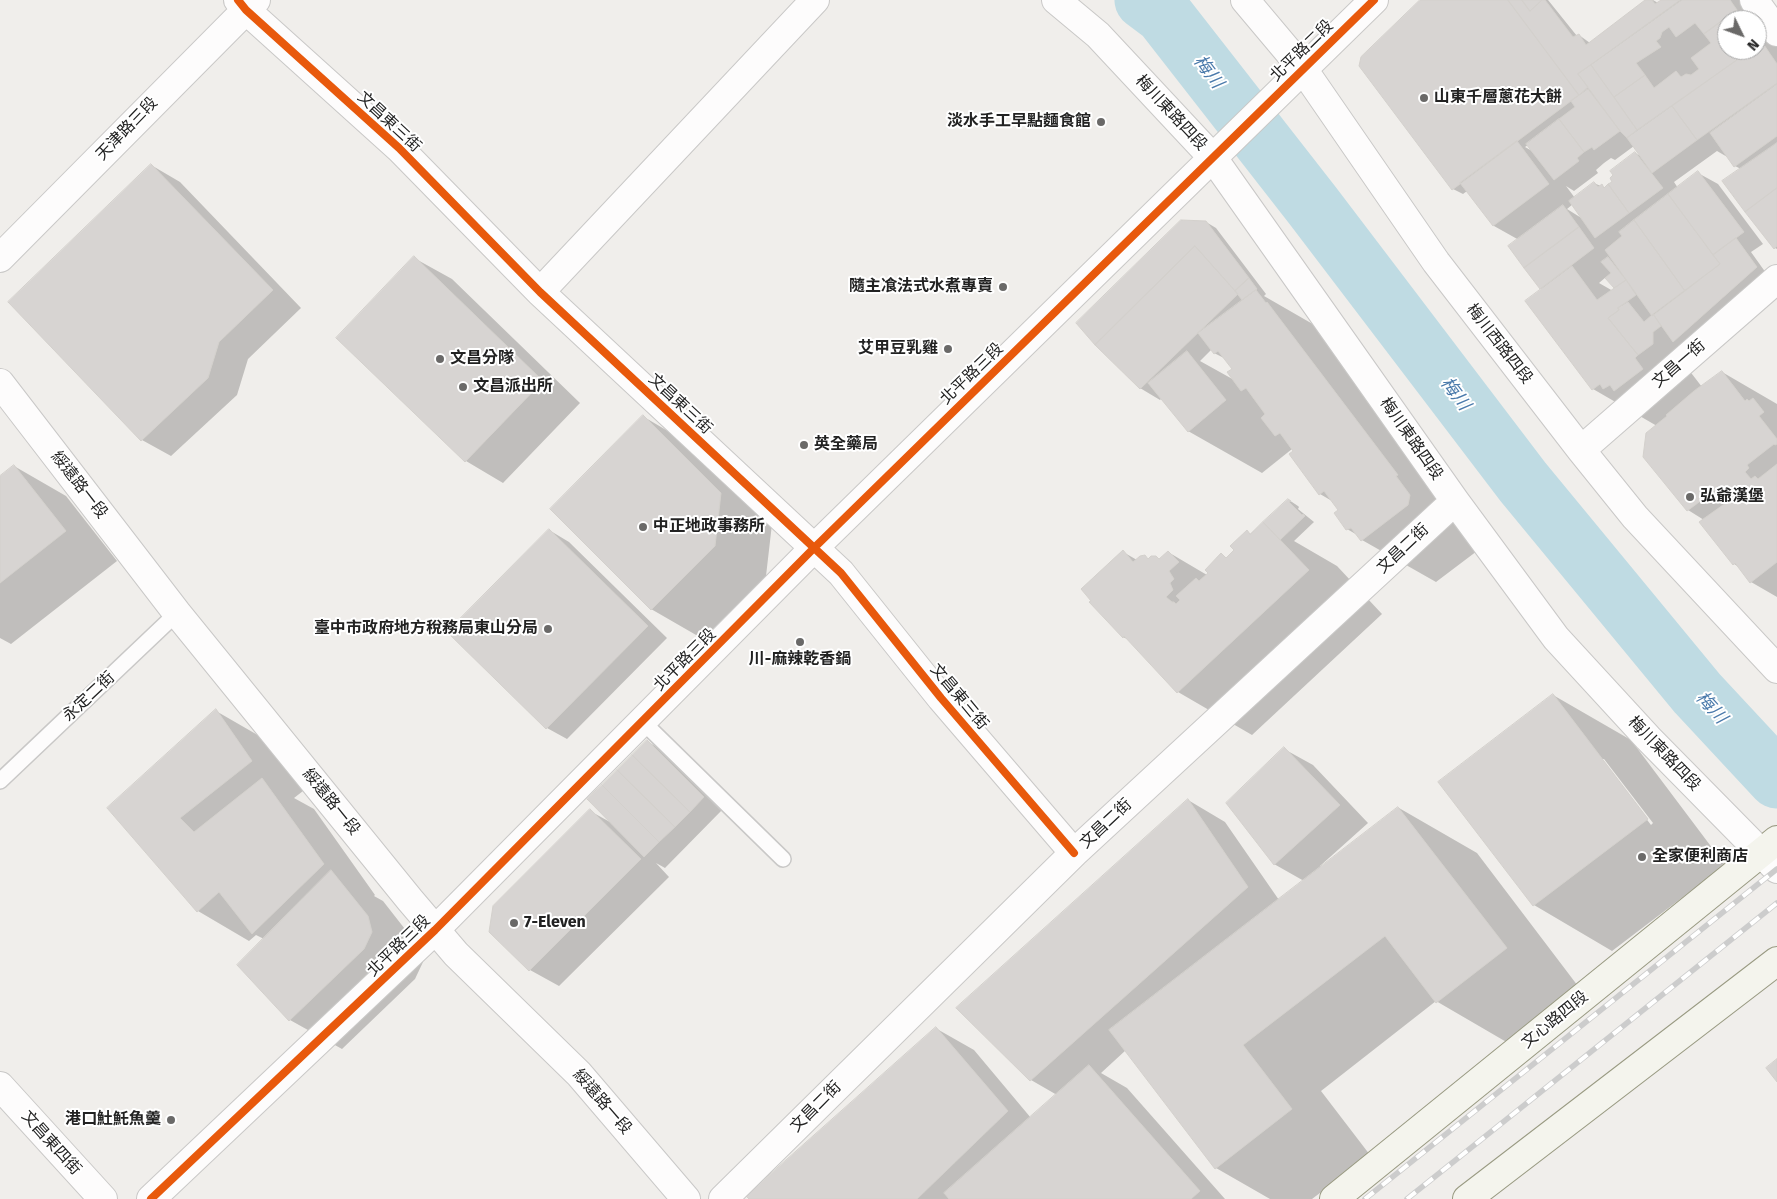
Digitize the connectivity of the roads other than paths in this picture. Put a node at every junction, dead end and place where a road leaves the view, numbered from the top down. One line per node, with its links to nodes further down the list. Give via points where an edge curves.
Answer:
1 (815, 0): 13 (street)
2 (1056, 0): 10 (street, 梅川東路四段, via 1098,35)
3 (1245, 0): 8 (street, 梅川西路四段)
4 (1374, 0): 8 (street, 北平路二段)
5 (1754, 0): 7 (street)
6 (247, 3): 11 (street, 天津路三段); 13 (street, 文昌東三街, via 399,148)
7 (1777, 32)
8 (1303, 69): 9 (street, 北平路二段); 15 (street, 梅川西路四段, via 1436,262)
9 (1235, 136): 10 (street, 北平路三段)
10 (1213, 158): 16 (street, 梅川東路四段); 17 (street, 北平路三段)
11 (0, 258)
12 (1777, 279): 15 (street, 文昌一街)
13 (540, 292): 17 (street, 文昌東三街)
14 (0, 383): 18 (street, 綏遠路一段)
15 (1581, 450): 19 (street, 梅川西路四段, via 1635,517)
16 (1455, 501): 22 (street, 文昌二街); 23 (street, 梅川東路四段, via 1556,638 1648,738)
17 (814, 548): 20 (street, 北平路三段); 22 (street, 文昌東三街, via 841,573 941,698)
18 (177, 614): 21 (lane, 永定二街); 25 (street, 綏遠路一段)
19 (1777, 670)
20 (643, 722): 24 (lane); 25 (street, 北平路三段)
21 (0, 781)
22 (1074, 853): 31 (street, 文昌二街)
23 (1772, 854): 32 (main road, 文心路四段)
24 (783, 859)
25 (436, 930): 29 (street, 北平路三段); 30 (street, 綏遠路一段, via 456,954 578,1074)
26 (1777, 961): 33 (main road)
27 (0, 1086): 28 (street, 文昌東四街)
28 (103, 1199)
29 (151, 1199)
30 (686, 1199)
31 (723, 1199)
32 (1334, 1199)
33 (1467, 1199)

